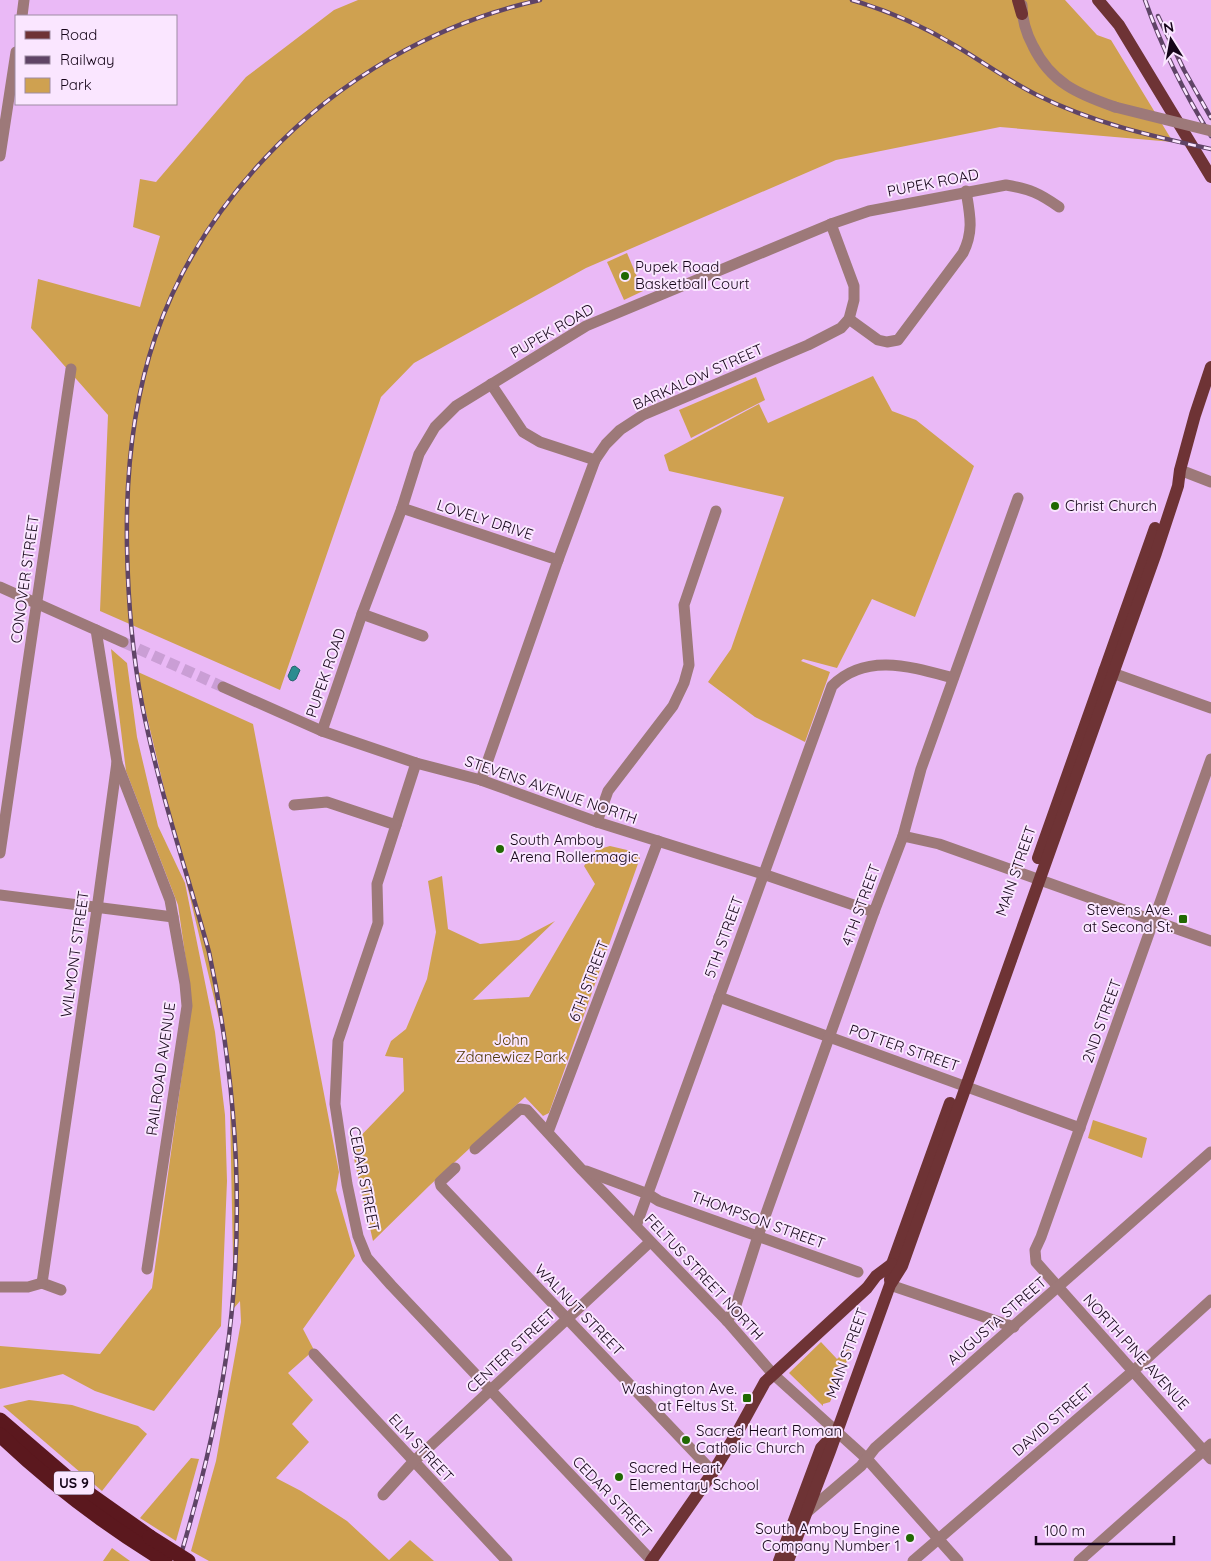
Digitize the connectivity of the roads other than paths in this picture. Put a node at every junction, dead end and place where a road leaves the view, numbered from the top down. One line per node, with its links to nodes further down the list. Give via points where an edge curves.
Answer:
1 (24, 0): 6 (street)
2 (1018, 0): 5 (main road)
3 (1022, 0): 5 (street)
4 (1098, 0): 10 (main road, via 1118,25)
5 (1022, 14): 8 (street, bridge, via 1038,57 1064,84 1114,107)
6 (22, 15)
7 (15, 58): 9 (street)
8 (1211, 131)
9 (0, 156)
10 (1211, 177)
11 (966, 191): 12 (street, PUPEK ROAD, via 1006,185 1021,187 1040,193); 13 (street, PUPEK ROAD, via 869,211); 14 (street, via 970,215 969,240 963,253 898,340 878,340)
12 (1059, 207)
13 (831, 224): 14 (street, via 854,286); 17 (street, PUPEK ROAD, via 586,326)
14 (849, 319): 18 (street, BARKALOW STREET, via 821,340 643,415 620,430)
15 (1211, 367): 19 (main road, MAIN STREET)
16 (71, 369): 26 (street, CONOVER STREET)
17 (492, 384): 18 (street, via 523,432 540,442); 22 (street, PUPEK ROAD, via 456,406 436,427 419,454)
18 (595, 460): 24 (street, BARKALOW STREET)
19 (1180, 470): 20 (street); 31 (main road, MAIN STREET, via 1170,484)
20 (1211, 482)
21 (1018, 498): 32 (street, 4TH STREET)
22 (402, 508): 24 (street, LOVELY DRIVE); 27 (street, PUPEK ROAD)
23 (716, 511): 41 (street, via 684,605 689,665 684,683 673,706 608,792)
24 (558, 560): 39 (street, BARKALOW STREET)
25 (0, 588): 26 (street)
26 (36, 603): 28 (street); 45 (street, CONOVER STREET)
27 (362, 614): 29 (street); 35 (street, PUPEK ROAD)
28 (96, 630): 30 (street); 37 (street, WILMONT STREET)
29 (423, 636)
30 (123, 642)
31 (1109, 672): 34 (street); 47 (main road, MAIN STREET)
32 (953, 678): 43 (street, 4TH STREET, via 921,769); 46 (street, 5TH STREET, via 908,666 881,666 856,669 832,686)
33 (223, 687): 35 (street, STEVENS AVENUE NORTH)
34 (1211, 708)
35 (322, 731): 38 (street, STEVENS AVENUE NORTH)
36 (1211, 759): 52 (street, 2ND STREET)
37 (117, 762): 49 (street, WILMONT STREET); 51 (street, RAILROAD AVENUE, via 170,900)
38 (416, 763): 39 (street, STEVENS AVENUE NORTH); 42 (street, CEDAR STREET)
39 (482, 780): 41 (street, STEVENS AVENUE NORTH)
40 (294, 805): 42 (street, via 328,802)
41 (597, 822): 44 (street, STEVENS AVENUE NORTH)
42 (396, 825): 83 (street, CEDAR STREET, via 377,884 378,923 338,1041 335,1104 347,1184 358,1236 367,1258)
43 (903, 836): 47 (street, via 939,844); 50 (street, 4TH STREET)
44 (658, 841): 46 (street, STEVENS AVENUE NORTH); 58 (street, 6TH STREET)
45 (0, 853)
46 (763, 874): 50 (street, STEVENS AVENUE NORTH); 54 (street, 5TH STREET)
47 (1035, 878): 52 (street); 56 (main road, MAIN STREET)
48 (0, 895): 49 (street)
49 (97, 908): 51 (street); 70 (street, WILMONT STREET)
50 (874, 912): 55 (street, 4TH STREET)
51 (173, 917): 68 (street, RAILROAD AVENUE, via 187,1006)
52 (1154, 920): 53 (street); 57 (street, 2ND STREET)
53 (1211, 941)
54 (719, 997): 55 (street, POTTER STREET); 63 (street, 5TH STREET)
55 (829, 1038): 56 (street, POTTER STREET); 65 (street, 4TH STREET)
56 (962, 1084): 57 (street, POTTER STREET); 67 (main road, MAIN STREET); 71 (main road, MAIN STREET, via 902,1266)
57 (1080, 1128): 74 (street, 2ND STREET, via 1035,1250 1036,1262)
58 (548, 1132): 59 (street, FELTUS STREET NORTH, via 527,1110 520,1109); 62 (street, FELTUS STREET NORTH)
59 (475, 1148)
60 (1211, 1152): 74 (street, AUGUSTA STREET)
61 (455, 1168): 77 (street, WALNUT STREET, via 440,1182 441,1186)
62 (582, 1170): 63 (street, THOMPSON STREET); 64 (street, FELTUS STREET NORTH)
63 (648, 1194): 64 (street, 5TH STREET); 65 (street, THOMPSON STREET, via 659,1201)
64 (636, 1226): 66 (street, FELTUS STREET NORTH)
65 (758, 1236): 69 (street, THOMPSON STREET); 78 (street, 4TH STREET, via 735,1308)
66 (650, 1242): 77 (street, CENTER STREET); 78 (street, FELTUS STREET NORTH)
67 (892, 1264): 71 (main road, MAIN STREET); 73 (main road)
68 (147, 1269)
69 (858, 1272)
70 (42, 1283): 72 (street, via 28,1288); 75 (street)
71 (890, 1285): 73 (main road); 79 (street); 85 (main road, MAIN STREET)
72 (0, 1287)
73 (867, 1288): 82 (main road)
74 (1058, 1288): 79 (street, AUGUSTA STREET); 81 (street, NORTH PINE AVENUE)
75 (61, 1290)
76 (1211, 1300): 81 (street, DAVID STREET)
77 (568, 1319): 83 (street, CENTER STREET); 89 (street, WALNUT STREET)
78 (727, 1321): 82 (street, FELTUS STREET NORTH)
79 (1014, 1327): 87 (street, AUGUSTA STREET, via 875,1448)
80 (314, 1354): 88 (street, ELM STREET)
81 (1132, 1372): 86 (street, NORTH PINE AVENUE); 92 (street, DAVID STREET)
82 (773, 1374): 85 (street, FELTUS STREET NORTH); 89 (main road, via 764,1382)
83 (490, 1390): 88 (street, CENTER STREET); 97 (street, CEDAR STREET)
84 (1, 1426): 93 (highway, US 9)
85 (836, 1432): 87 (street, FELTUS STREET NORTH); 91 (main road, MAIN STREET); 98 (main road, MAIN STREET, via 821,1448)
86 (1208, 1451): 102 (street)
87 (867, 1459): 91 (street, AUGUSTA STREET); 92 (street, FELTUS STREET NORTH)
88 (414, 1462): 90 (street, CENTER STREET); 96 (street, ELM STREET)
89 (713, 1472): 97 (main road)
90 (383, 1495)
91 (805, 1514): 99 (main road, MAIN STREET)
92 (938, 1539): 100 (street, DAVID STREET); 101 (street, FELTUS STREET NORTH)
93 (148, 1543): 94 (highway, US 9); 95 (highway, US 9, bridge)
94 (165, 1561)
95 (188, 1561)
96 (507, 1561)
97 (651, 1561)
98 (779, 1561)
99 (788, 1561)
100 (913, 1561)
101 (958, 1561)
102 (1079, 1561)

